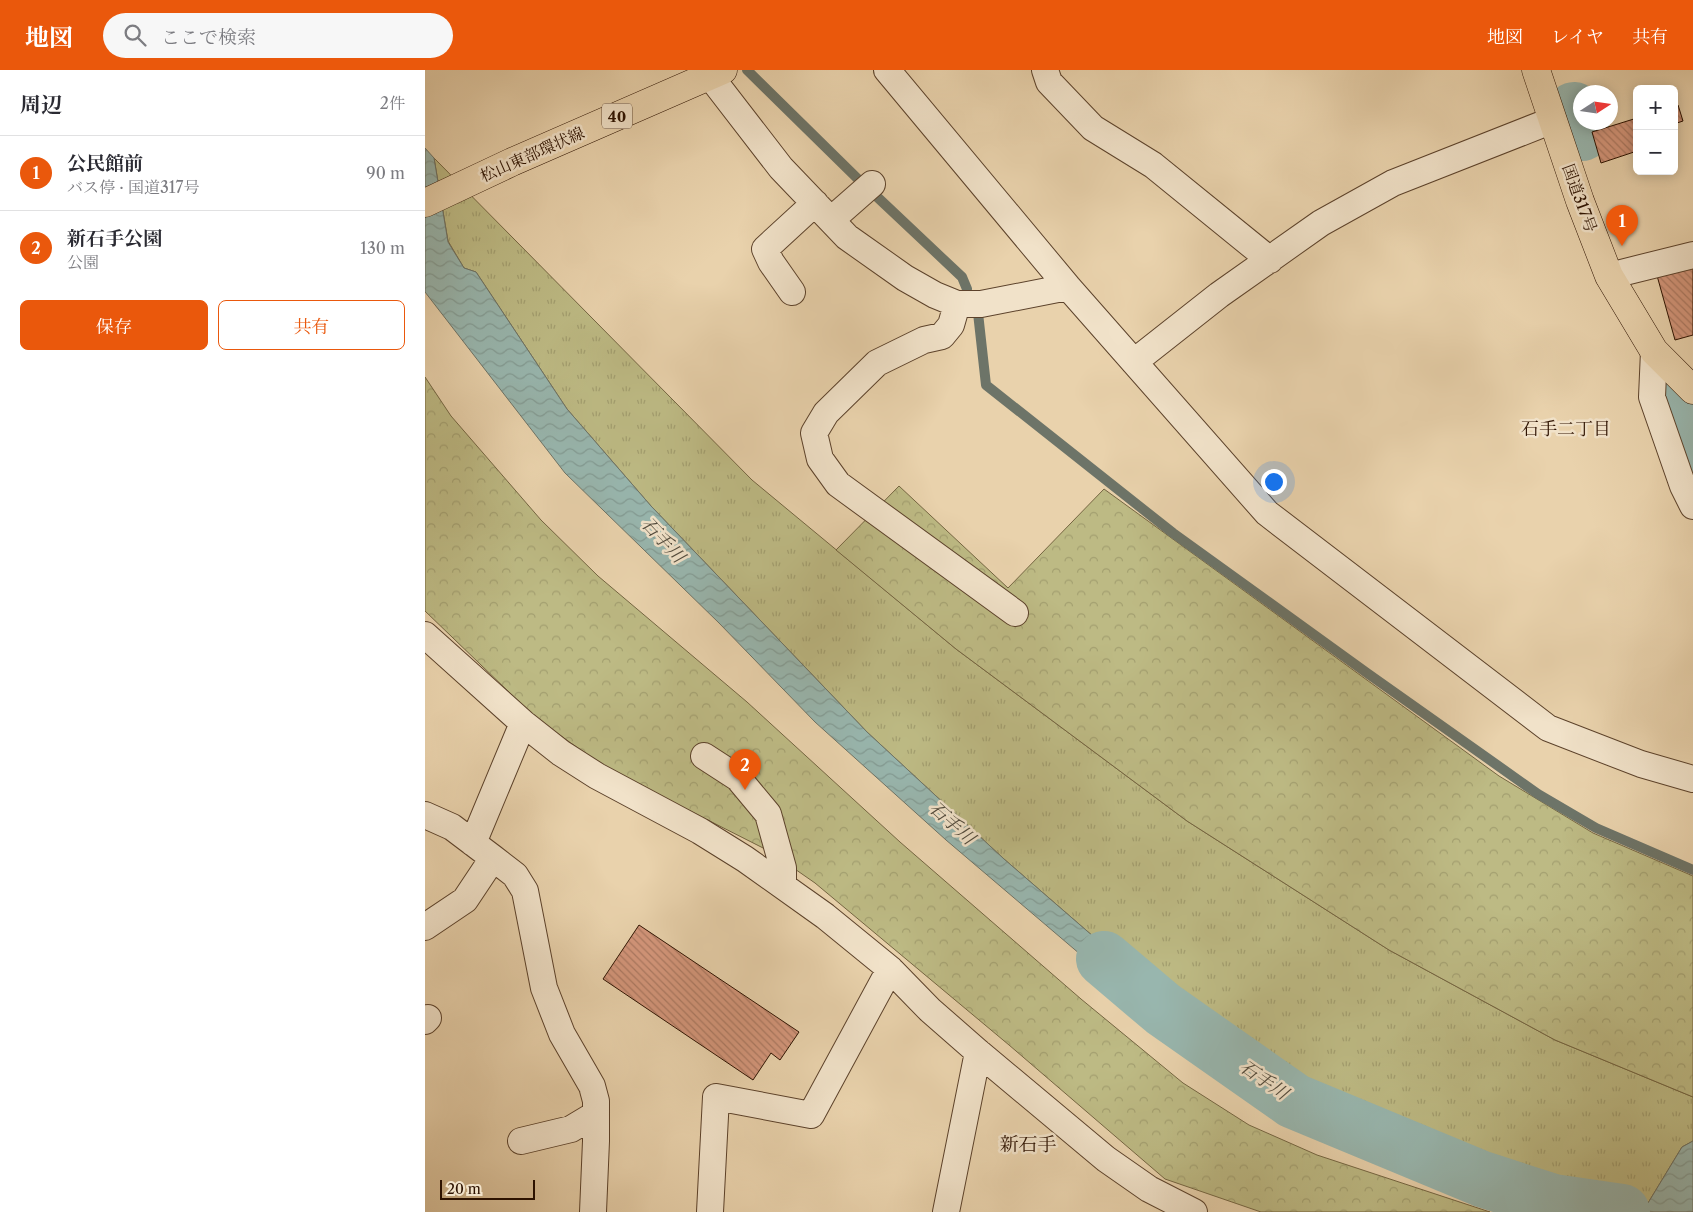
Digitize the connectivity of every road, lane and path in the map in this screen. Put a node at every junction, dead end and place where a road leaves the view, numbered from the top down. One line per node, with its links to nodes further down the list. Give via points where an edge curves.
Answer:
1 (887, 70): 12 (street)
2 (1045, 70): 10 (street, via 1049,82 1093,128 1153,165)
3 (1536, 70): 5 (main road, 国道317号)
4 (716, 73): 7 (main road, 松山東部環状線 / 40); 8 (street, via 781,168)
5 (1553, 120): 10 (street, via 1393,183 1321,223); 11 (main road, 国道317号)
6 (872, 184): 8 (street)
7 (425, 203)
8 (823, 211): 13 (street, via 765,249); 14 (street, via 847,237 905,278 935,296)
9 (1693, 255): 11 (street)
10 (1270, 260): 16 (street, via 1219,295)
11 (1609, 276): 15 (main road, 国道317号)
12 (1068, 287): 14 (street, via 981,304); 16 (street)
13 (791, 292)
14 (957, 304): 19 (street, via 951,325 943,336 923,340 877,363 826,413 814,433 819,459 838,484)
15 (1654, 351): 17 (main road, 国道317号); 18 (street, via 1652,397)
16 (1134, 362): 23 (street, via 1267,513 1548,728 1641,764)
17 (1693, 390)
18 (1693, 506)
19 (1015, 614)
20 (425, 635): 21 (street)
21 (523, 723): 25 (street); 26 (street, via 597,776 700,831)
22 (704, 756): 26 (street, via 738,778 768,814 783,868)
23 (1693, 779)
24 (425, 815): 25 (street, via 452,827)
25 (483, 850): 27 (street, via 465,900); 30 (street, via 515,875 525,891 544,988 562,1034 593,1086)
26 (783, 884): 28 (street)
27 (425, 927)
28 (890, 969): 29 (street); 33 (street, via 811,1115 715,1097)
29 (978, 1052): 34 (street); 35 (street, via 1106,1159 1149,1189)
30 (596, 1114): 31 (street, via 571,1129); 32 (street)
31 (521, 1141)
32 (593, 1212)
33 (710, 1212)
34 (946, 1212)
35 (1194, 1212)

